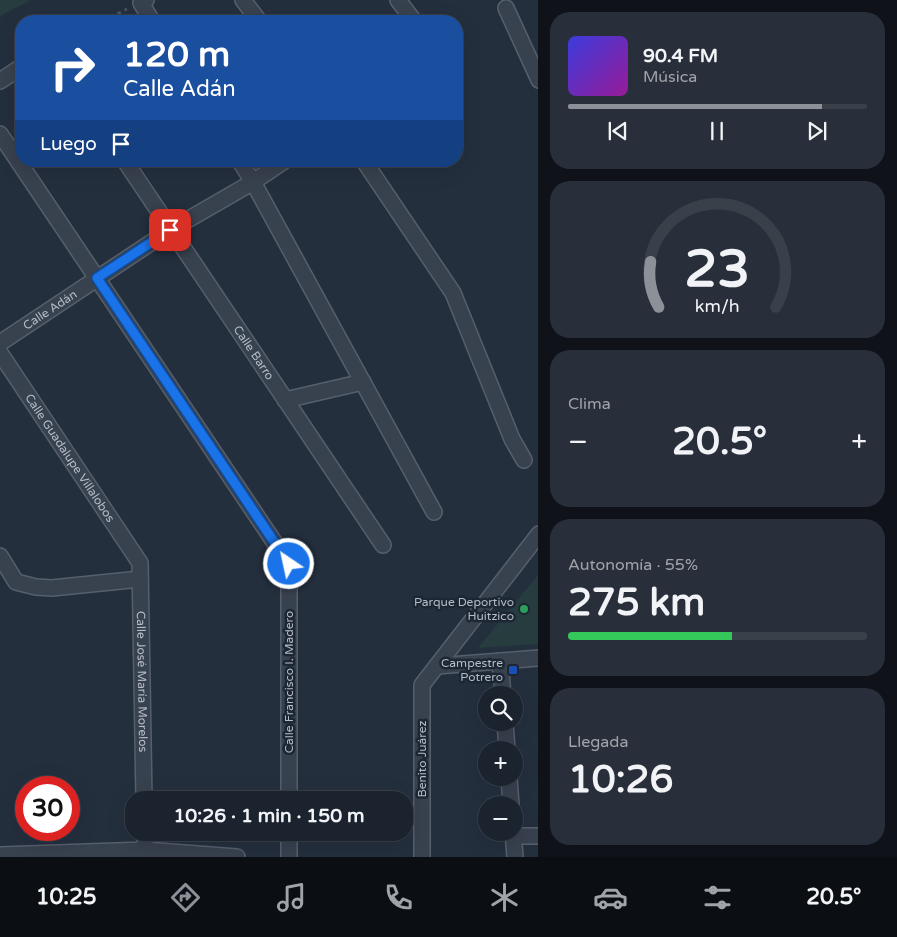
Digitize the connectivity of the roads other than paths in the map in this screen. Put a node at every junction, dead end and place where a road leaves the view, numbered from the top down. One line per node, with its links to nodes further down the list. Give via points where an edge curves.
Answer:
1 (243, 0): 6 (street)
2 (398, 0): 7 (street)
3 (143, 1): 5 (street)
4 (506, 8): 9 (street)
5 (149, 15)
6 (254, 15)
7 (409, 15)
8 (15, 71): 10 (street)
9 (538, 80)
10 (0, 81)
11 (0, 134): 12 (street)
12 (15, 156)
13 (22, 167): 20 (street)
14 (129, 167): 19 (street, Calle Barro)
15 (244, 167): 18 (street)
16 (275, 167): 18 (street, Calle Adán)
17 (368, 167): 25 (street, via 452,293 512,439)
18 (253, 182): 19 (street, Calle Adán); 23 (street)
19 (170, 230): 20 (street, Calle Adán); 24 (street, Calle Barro)
20 (97, 278): 21 (street, Calle Adán); 37 (street, Calle Francisco I. Madero, via 289,564)
21 (0, 343)
22 (0, 353): 30 (street, Calle Guadalupe Villalobos)
23 (363, 382): 24 (street); 26 (street)
24 (285, 400): 28 (street, Calle Barro)
25 (524, 460)
26 (434, 512)
27 (538, 534): 34 (street, Benito Juárez)
28 (383, 545)
29 (0, 556): 31 (street, via 16,582 36,587)
30 (140, 563): 31 (street, Calle José María Morelos)
31 (140, 579): 36 (street, Calle José María Morelos)
32 (538, 658): 33 (street)
33 (500, 661): 34 (street); 35 (street)
34 (437, 666): 47 (street, Benito Juárez, via 422,684)
35 (502, 686)
36 (144, 791)
37 (289, 791)
38 (523, 835): 39 (street)
39 (538, 836)
40 (145, 841): 44 (street)
41 (289, 841): 46 (street)
42 (514, 841): 48 (street)
43 (0, 854): 44 (street)
44 (145, 854): 45 (street)
45 (237, 857)
46 (289, 857)
47 (422, 857)
48 (515, 857)

